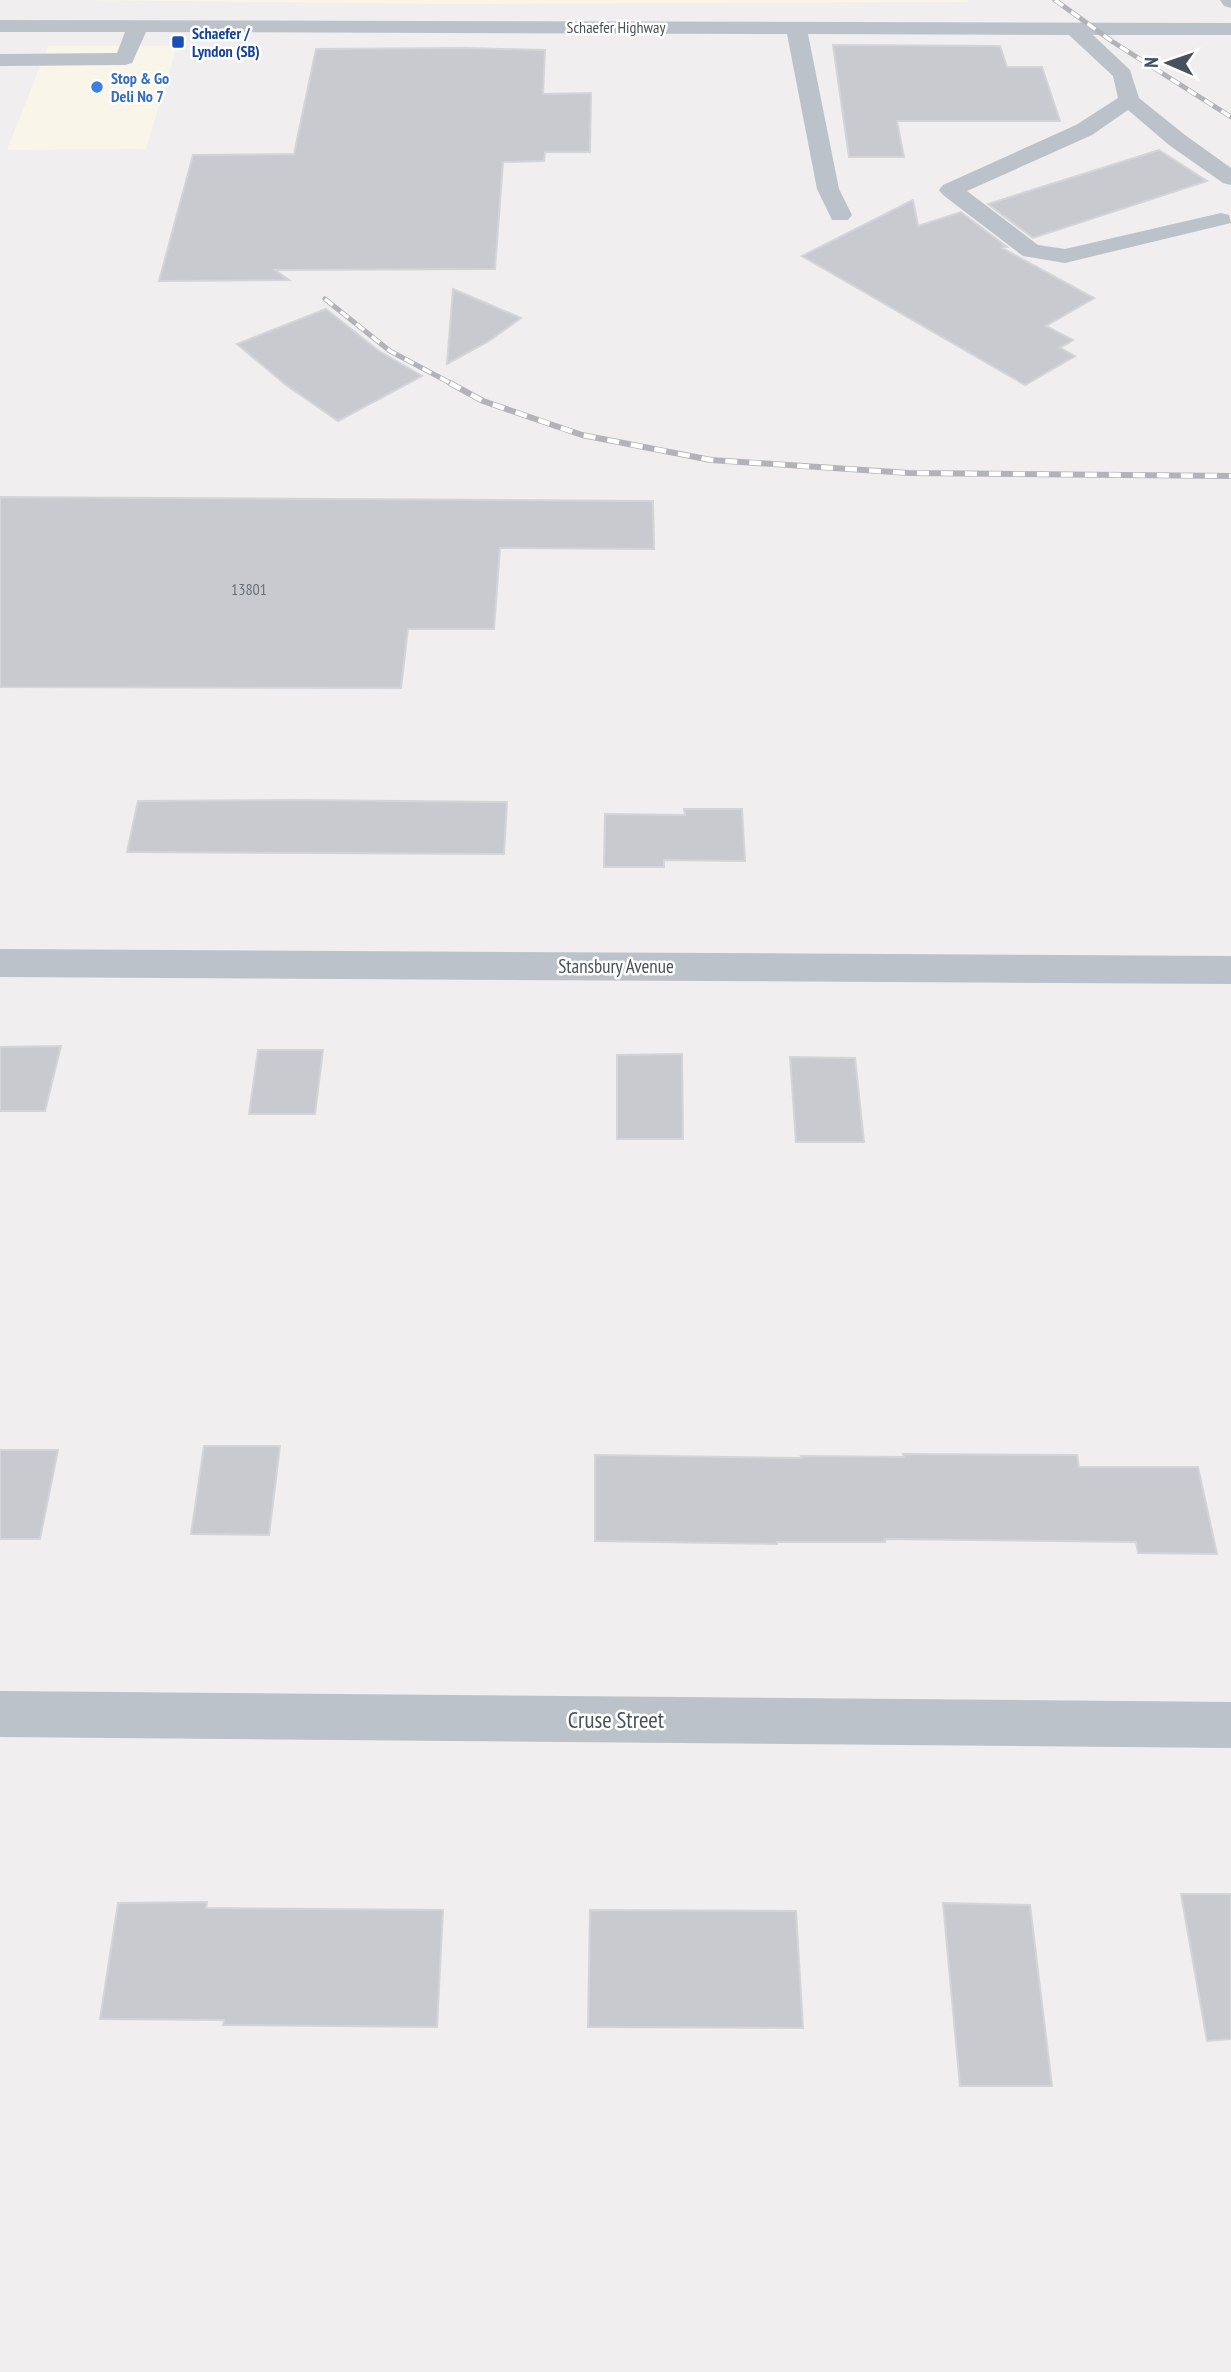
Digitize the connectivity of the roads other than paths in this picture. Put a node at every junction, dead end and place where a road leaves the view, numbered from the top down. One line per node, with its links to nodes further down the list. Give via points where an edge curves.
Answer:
1 (226, 0): 5 (street)
2 (960, 10): 7 (street)
3 (15, 20): 4 (street, Schaefer Highway); 10 (street)
4 (138, 26): 5 (street, Schaefer Highway); 10 (street, via 125,59)
5 (219, 26): 6 (street, Schaefer Highway, via 486,20)
6 (796, 27): 7 (street, Schaefer Highway); 13 (street, via 828,189)
7 (973, 28): 8 (street, Schaefer Highway)
8 (1074, 28): 9 (street, Schaefer Highway); 11 (street, via 1123,74)
9 (1231, 29)
10 (2, 64)
11 (1129, 100): 12 (street); 14 (street, via 1084,130 951,190 1031,251 1065,256)
12 (1231, 177)
13 (840, 215)
14 (1221, 220)
15 (0, 963): 16 (street, Stansbury Avenue)
16 (1231, 970)
17 (0, 1714): 18 (street, Cruse Street)
18 (1231, 1725)

